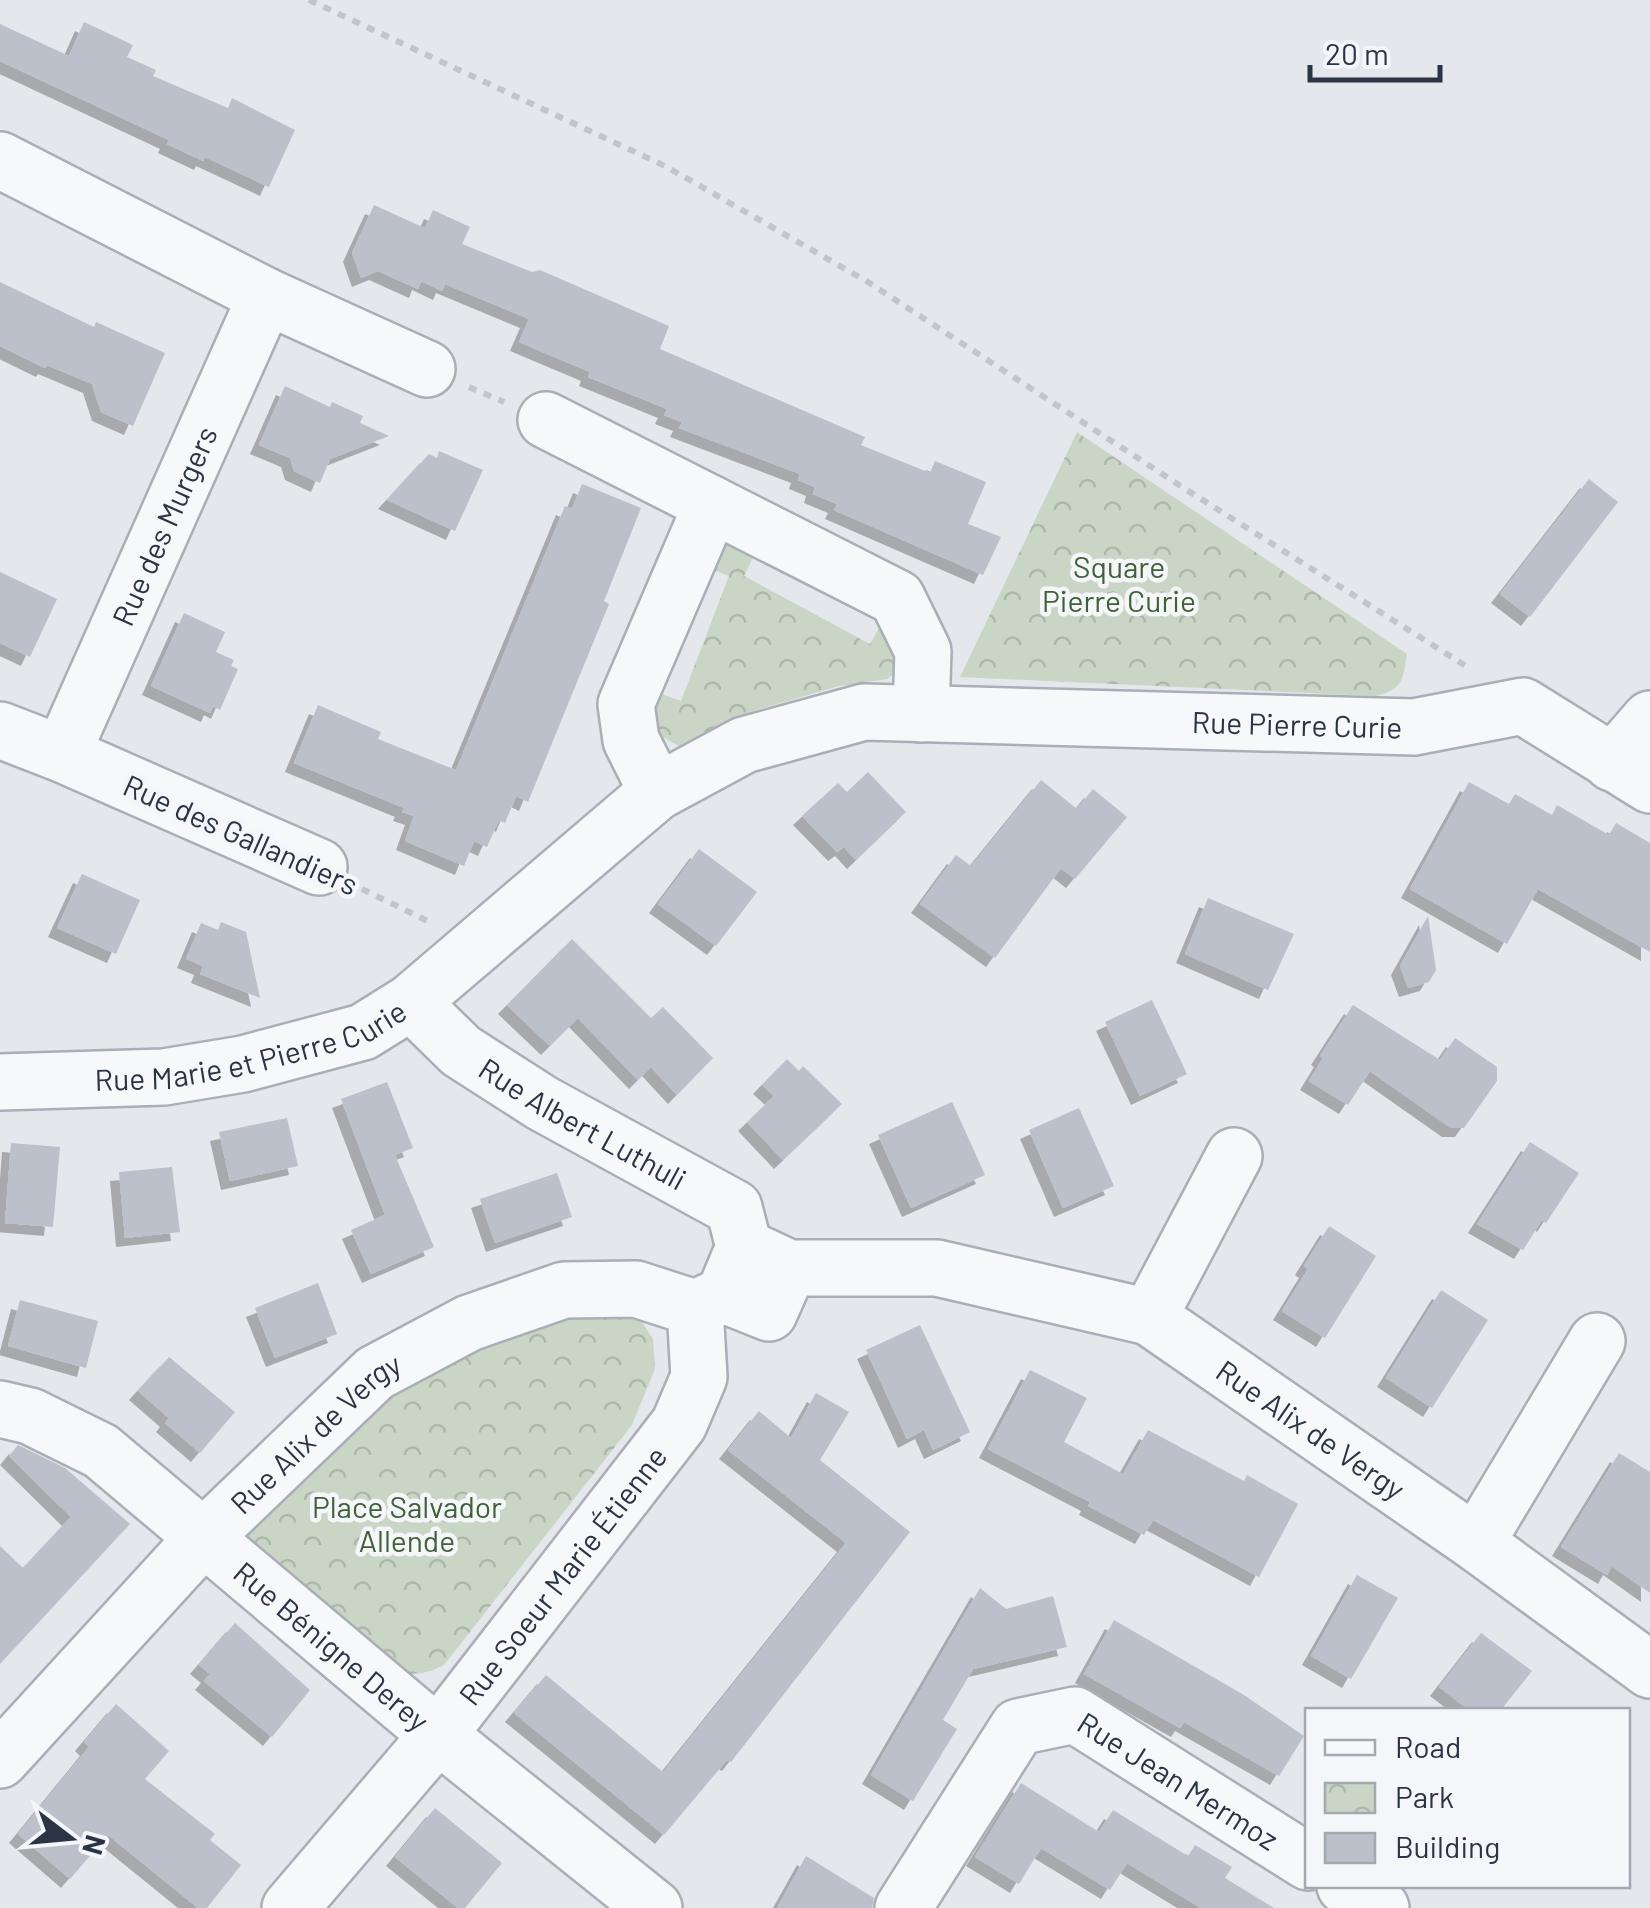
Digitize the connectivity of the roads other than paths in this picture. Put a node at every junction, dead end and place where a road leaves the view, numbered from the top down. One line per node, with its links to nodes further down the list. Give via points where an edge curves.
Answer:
1 (0, 160): 2 (street)
2 (266, 296): 3 (street); 9 (street, Rue des Murgers)
3 (427, 369)
4 (546, 420): 5 (street)
5 (712, 504): 6 (street, via 897,598 923,651); 11 (street, via 626,704 631,740)
6 (921, 714): 10 (street, Rue Pierre Curie, via 1414,727 1524,706); 11 (street, Rue Pierre Curie, via 864,712 744,744)
7 (1650, 719): 10 (street)
8 (0, 730): 9 (street, Rue des Gallandiers)
9 (62, 754): 12 (street, Rue des Gallandiers)
10 (1631, 774)
11 (657, 792): 13 (street, Rue Pierre Curie)
12 (318, 867)
13 (478, 946): 14 (street, Rue Marie et Pierre Curie)
14 (410, 1002): 15 (street, Rue Marie et Pierre Curie, via 363,1032 244,1064 164,1077); 17 (street, Rue Albert Luthuli, via 461,1051 734,1208)
15 (0, 1082)
16 (1234, 1156): 18 (street)
17 (738, 1280): 18 (street, Rue Alix de Vergy, via 937,1268); 21 (street, Rue Alix de Vergy, via 564,1290 469,1323 375,1374); 24 (street, Rue Soeur Marie Étienne, via 679,1424)
18 (1149, 1317): 22 (street, Rue Alix de Vergy)
19 (1597, 1341): 22 (street)
20 (0, 1409): 21 (street, Rue Bénigne Derey, via 30,1416 101,1452)
21 (205, 1536): 24 (street, Rue Bénigne Derey); 25 (street, Rue Alix de Vergy)
22 (1476, 1543): 23 (street, Rue Alix de Vergy)
23 (1650, 1670)
24 (438, 1735): 28 (street, Rue Soeur Marie Étienne); 29 (street, Rue Bénigne Derey)
25 (0, 1760)
26 (1305, 1860): 30 (street, Rue Jean Mermoz, via 1075,1716 1018,1727)
27 (1348, 1888): 31 (street)
28 (290, 1908)
29 (654, 1908)
30 (903, 1908)
31 (1381, 1908)

